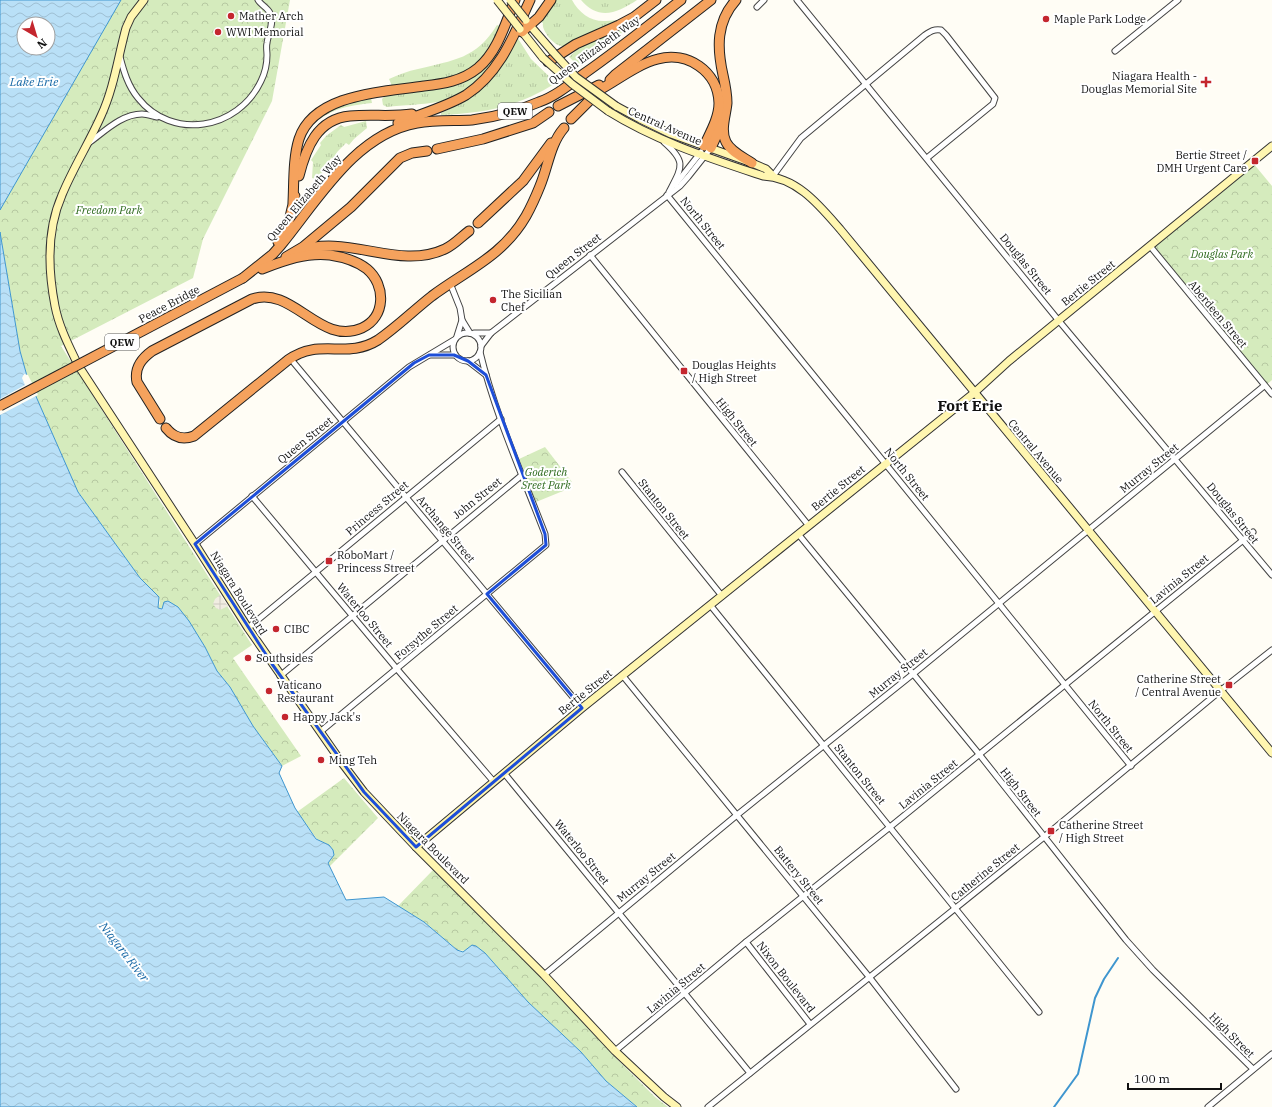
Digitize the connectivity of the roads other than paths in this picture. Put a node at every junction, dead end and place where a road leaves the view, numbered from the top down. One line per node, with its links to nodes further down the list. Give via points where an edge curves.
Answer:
1 (144, 0): 20 (main road, Niagara Boulevard, via 131,16)
2 (258, 0): 30 (street, via 269,12 272,20 265,68 256,91 239,110 217,122 192,125)
3 (497, 0): 17 (main road, Central Avenue, bridge)
4 (510, 0): 16 (main road, Central Avenue, bridge)
5 (515, 0): 42 (highway, via 492,52 468,75 444,83 346,99 316,115 305,128 298,143)
6 (530, 0): 26 (highway, via 504,53 486,79 461,98)
7 (550, 0): 16 (highway, via 539,17)
8 (656, 0): 19 (highway, via 634,17)
9 (681, 0): 40 (highway, Queen Elizabeth Way / QEW, via 552,96 491,117 425,122 392,131 363,149)
10 (711, 0): 22 (highway)
11 (736, 0): 28 (highway, via 724,18 718,41 727,94)
12 (764, 0): 15 (street)
13 (797, 0): 23 (street, Douglas Street)
14 (1178, 0): 18 (street)
15 (757, 7)
16 (528, 22): 17 (highway); 19 (main road, Central Avenue)
17 (521, 30): 21 (main road, Central Avenue)
18 (1115, 51)
19 (557, 53): 21 (highway, bridge); 36 (main road, Central Avenue, bridge, via 576,77 616,106)
20 (119, 54): 30 (street, via 126,77 138,98 146,108); 32 (main road, Niagara Boulevard, via 107,101)
21 (546, 60): 31 (main road, Central Avenue, bridge, via 572,84 608,111)
22 (616, 74): 24 (highway); 24 (highway)
23 (866, 84): 37 (street, Douglas Street); 37 (street, via 932,30 941,30 946,35 995,98 993,104); 39 (street, via 801,138)
24 (594, 92): 25 (highway); 29 (highway); 36 (highway, via 657,59 678,57 698,64 712,80 719,104)
25 (558, 106)
26 (432, 110): 40 (highway, via 371,136 350,156); 42 (highway, via 402,115 350,116 334,120 315,135 307,149)
27 (549, 112): 34 (highway, QEW, via 533,123)
28 (726, 112): 36 (highway, via 719,130); 38 (highway, via 726,142 731,149)
29 (571, 119)
30 (168, 120): 32 (street, Niagara Boulevard, via 143,114 132,115 118,121)
31 (662, 140): 36 (main road, Central Avenue); 41 (street, via 677,154 680,165)
32 (87, 143): 82 (main road, Niagara Boulevard, via 54,218 51,268 55,307 78,365)
33 (1272, 146): 45 (main road, Bertie Street)
34 (437, 149)
35 (427, 151): 47 (highway, QEW, via 400,158 340,217)
36 (705, 151): 38 (main road, Central Avenue); 39 (main road, Central Avenue, via 764,176); 41 (street, Queen Street)
37 (927, 158): 52 (street, Douglas Street)
38 (752, 163): 39 (main road, Central Avenue, via 766,169)
39 (773, 176): 63 (main road, Central Avenue, via 794,186 820,206)
40 (334, 179): 48 (highway, Queen Elizabeth Way / QEW)
41 (667, 195): 46 (street, Queen Street); 71 (street, North Street)
42 (293, 202): 48 (highway, via 285,230)
43 (478, 223): 50 (highway, via 529,174 561,131 540,185 519,226 492,255)
44 (469, 231): 47 (highway, QEW, via 438,252 425,255 393,254 334,246 316,247)
45 (1150, 246): 52 (main road, Bertie Street); 62 (street, Aberdeen Street)
46 (590, 255): 54 (street, Queen Street); 76 (street, High Street)
47 (285, 257): 48 (highway, Queen Elizabeth Way / QEW)
48 (262, 266): 49 (highway, Queen Elizabeth Way / QEW); 66 (highway, via 308,255 340,257 360,265 370,273 380,290 380,305 368,324 362,328 341,331 326,327 271,296 258,297 152,351 139,363 136,372 137,382)
49 (243, 278): 65 (highway, Peace Bridge / QEW, bridge)
50 (450, 282): 51 (street); 69 (highway, via 370,344 350,350 318,348 293,356 194,436 178,438)
51 (462, 320): 53 (street); 55 (street)
52 (1059, 320): 63 (main road, Bertie Street); 70 (street, Douglas Street)
53 (471, 333): 54 (street); 55 (street, via 463,333); 56 (street, via 480,341)
54 (491, 333): 56 (street, Queen Street)
55 (456, 338): 57 (street, Queen Street); 58 (street, via 452,350)
56 (481, 349): 59 (street, via 473,360); 61 (street)
57 (429, 355): 58 (street); 68 (street, Queen Street, via 409,367)
58 (454, 355): 59 (street, via 458,359)
59 (468, 361): 61 (street)
60 (294, 363): 68 (street, Archange Street)
61 (486, 375): 67 (street)
62 (1264, 386): 64 (street, Aberdeen Street); 70 (street, Murray Street)
63 (974, 393): 71 (main road, Bertie Street); 77 (main road, Central Avenue)
64 (1272, 394)
65 (0, 406)
66 (160, 419)
67 (501, 419): 73 (street); 75 (street, Princess Street)
68 (344, 422): 74 (street, Queen Street); 75 (street, Archange Street)
69 (166, 428)
70 (1176, 458): 77 (street, Murray Street); 81 (street, Douglas Street)
71 (886, 463): 76 (main road, Bertie Street); 87 (street, North Street)
72 (622, 472): 86 (street, Stanton Street)
73 (522, 475): 80 (street, John Street); 85 (street, Forsythe Street, via 546,545)
74 (252, 496): 82 (street, Queen Street); 83 (street, Waterloo Street)
75 (407, 497): 80 (street, Archange Street); 83 (street, Princess Street)
76 (809, 526): 79 (main road, Bertie Street)
77 (1088, 530): 87 (street, Murray Street); 89 (main road, Central Avenue)
78 (1253, 532): 81 (street, Lavinia Street)
79 (798, 535): 86 (main road, Bertie Street); 94 (street, High Street)
80 (442, 540): 85 (street, Archange Street); 90 (street, John Street)
81 (1242, 540): 84 (street, Douglas Street); 89 (street, Lavinia Street)
82 (195, 544): 91 (main road, Niagara Boulevard)
83 (316, 572): 90 (street, Waterloo Street); 91 (street, Princess Street)
84 (1272, 575)
85 (487, 594): 93 (street, Forsythe Street); 99 (street, Archange Street)
86 (722, 596): 88 (main road, Bertie Street)
87 (999, 603): 94 (street, Murray Street); 97 (street, North Street)
88 (711, 606): 96 (main road, Bertie Street); 101 (street, Stanton Street)
89 (1154, 611): 97 (street, Lavinia Street); 98 (main road, Central Avenue)
90 (352, 615): 93 (street, Waterloo Street); 95 (street, John Street)
91 (248, 628): 95 (main road, Niagara Boulevard)
92 (1272, 650): 98 (street, Catherine Street)
93 (397, 669): 100 (street, Forsythe Street); 106 (street, Waterloo Street)
94 (913, 674): 101 (street, Murray Street); 103 (street, High Street)
95 (280, 676): 100 (main road, Niagara Boulevard)
96 (623, 676): 99 (main road, Bertie Street); 107 (street, Battery Street)
97 (1065, 684): 103 (street, Lavinia Street); 104 (street, North Street)
98 (1220, 691): 102 (main road, Central Avenue); 104 (street, Catherine Street)
99 (582, 708): 105 (main road, Bertie Street)
100 (320, 732): 110 (main road, Niagara Boulevard, via 364,792)
101 (824, 746): 107 (street, Murray Street); 108 (street, Stanton Street)
102 (1272, 752)
103 (979, 754): 108 (street, Lavinia Street); 109 (street, High Street)
104 (1131, 766): 109 (street, Catherine Street)
105 (504, 773): 106 (main road, Bertie Street); 113 (street, Waterloo Street)
106 (494, 782): 110 (main road, Bertie Street)
107 (737, 815): 111 (street, Battery Street); 113 (street, Murray Street)
108 (890, 827): 111 (street, Lavinia Street); 112 (street, Stanton Street)
109 (1044, 837): 112 (street, Catherine Street); 122 (street, High Street, via 1126,940)
110 (416, 847): 115 (main road, Niagara Boulevard)
111 (803, 896): 114 (street, Lavinia Street); 116 (street, Battery Street)
112 (956, 908): 116 (street, Catherine Street); 118 (street, Stanton Street)
113 (619, 912): 115 (street, Murray Street); 117 (street, Waterloo Street)
114 (746, 942): 117 (street, Lavinia Street); 119 (street, Nixon Boulevard)
115 (544, 975): 120 (main road, Niagara Boulevard)
116 (870, 978): 119 (street, Catherine Street); 124 (street, Battery Street)
117 (685, 994): 120 (street, Lavinia Street); 123 (street, Waterloo Street)
118 (1038, 1012)
119 (810, 1024): 123 (street, Catherine Street)
120 (615, 1051): 125 (main road, Niagara Boulevard)
121 (1272, 1054): 122 (street)
122 (1253, 1069): 127 (street)
123 (750, 1073): 126 (street, Catherine Street)
124 (956, 1089)
125 (678, 1107)
126 (708, 1107)
127 (1208, 1107)

